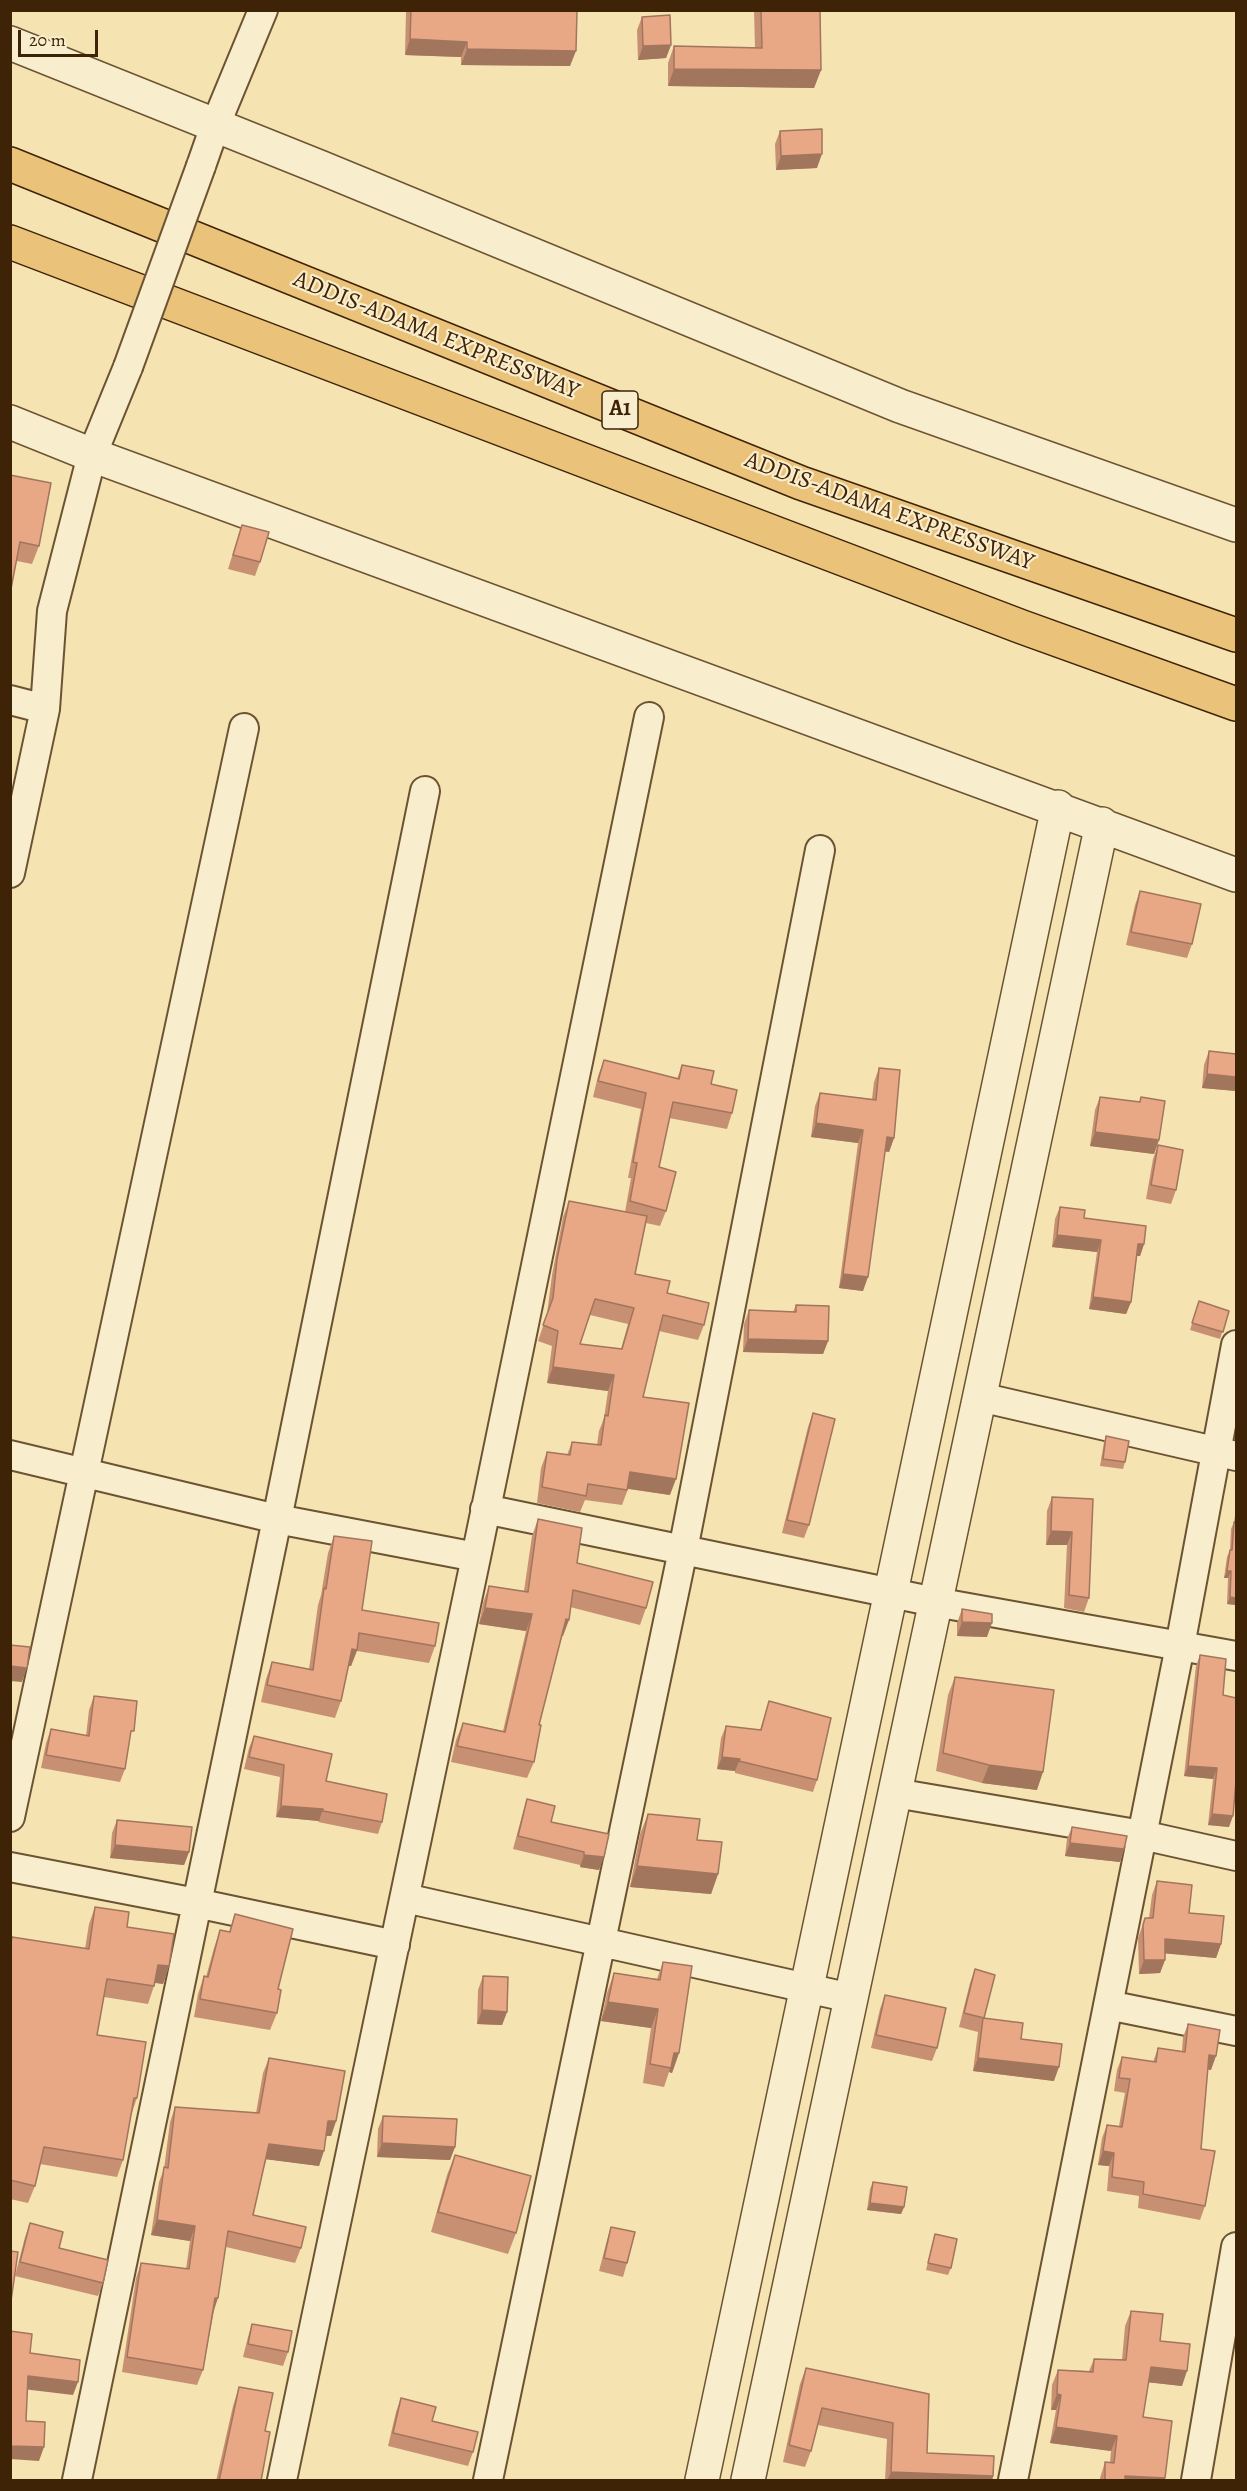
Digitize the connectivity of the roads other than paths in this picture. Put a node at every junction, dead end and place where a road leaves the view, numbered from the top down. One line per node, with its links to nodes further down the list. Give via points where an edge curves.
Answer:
1 (263, 10): 3 (street)
2 (10, 43): 3 (street)
3 (215, 126): 7 (street, bridge, via 128,367); 8 (street, via 900,406)
4 (10, 164): 9 (highway, ADDIS-ADAMA EXPRESSWAY / A1, via 801,483)
5 (10, 243): 11 (highway, A1, via 1010,623)
6 (10, 422): 7 (street)
7 (92, 454): 12 (street, via 52,611); 16 (street)
8 (1236, 525)
9 (1236, 635)
10 (10, 700): 12 (street)
11 (1236, 704)
12 (45, 709): 19 (street)
13 (649, 717): 26 (street)
14 (244, 728): 25 (street)
15 (425, 791): 27 (street)
16 (1058, 807): 17 (street); 30 (street)
17 (1102, 824): 20 (street); 22 (street)
18 (820, 850): 28 (street)
19 (10, 873)
20 (1236, 875)
21 (1236, 1345): 23 (street)
22 (980, 1397): 23 (street); 31 (street)
23 (1227, 1454): 32 (street)
24 (10, 1455): 25 (street)
25 (83, 1472): 27 (street); 35 (street)
26 (485, 1509): 28 (street); 29 (street)
27 (277, 1519): 29 (street); 40 (street)
28 (682, 1550): 30 (street); 41 (street)
29 (476, 1557): 39 (street)
30 (892, 1593): 31 (street); 43 (street)
31 (935, 1602): 32 (street); 34 (street)
32 (1180, 1646): 33 (street); 36 (street)
33 (1236, 1656)
34 (895, 1793): 36 (street); 44 (street)
35 (10, 1817)
36 (1142, 1835): 37 (street); 45 (street)
37 (1236, 1856)
38 (10, 1867): 40 (street)
39 (405, 1898): 41 (street); 42 (street)
40 (196, 1903): 42 (street); 49 (street)
41 (600, 1942): 43 (street); 51 (street)
42 (395, 1945): 50 (street)
43 (807, 1989): 44 (street); 52 (street)
44 (851, 1998): 53 (street)
45 (1108, 2005): 46 (street); 54 (street)
46 (1236, 2031)
47 (1236, 2247): 48 (street)
48 (1228, 2342): 55 (street)
49 (77, 2481)
50 (282, 2481)
51 (488, 2481)
52 (702, 2481)
53 (748, 2481)
54 (1013, 2481)
55 (1196, 2481)

